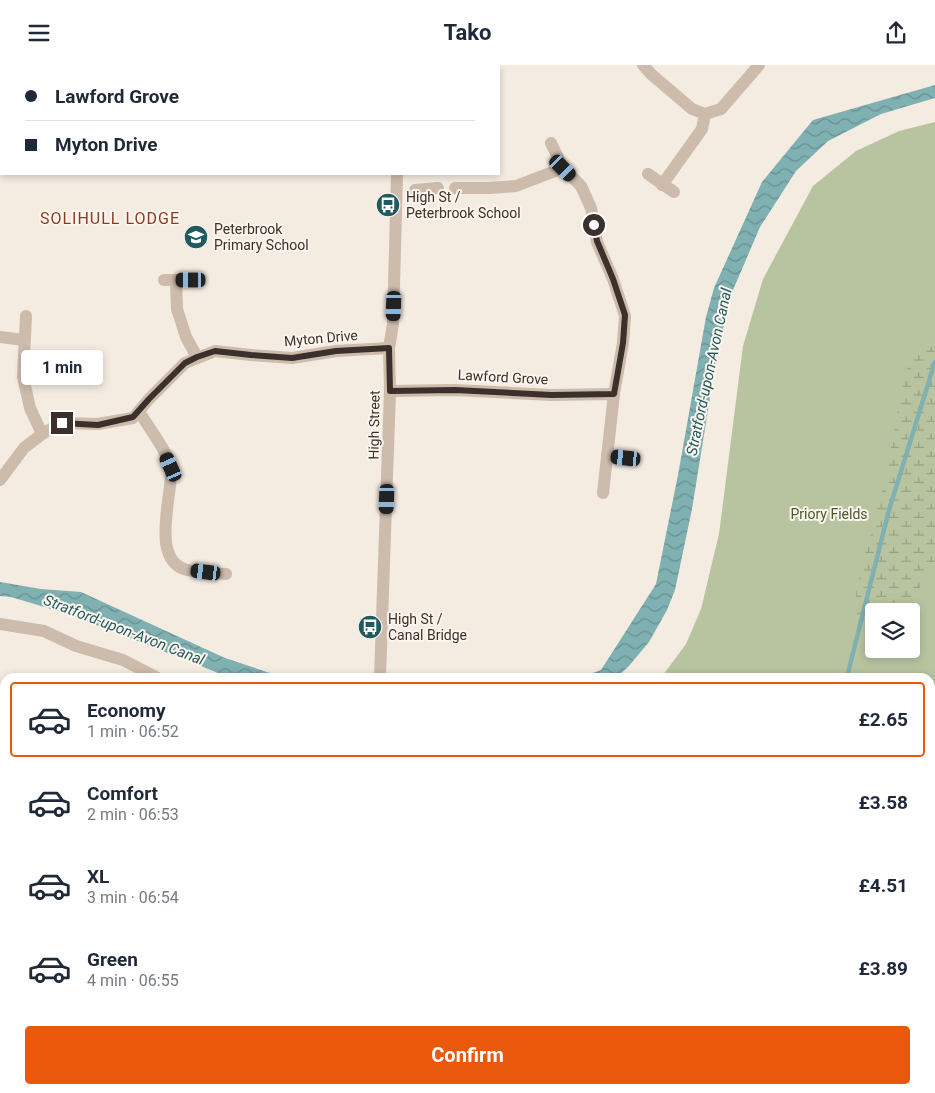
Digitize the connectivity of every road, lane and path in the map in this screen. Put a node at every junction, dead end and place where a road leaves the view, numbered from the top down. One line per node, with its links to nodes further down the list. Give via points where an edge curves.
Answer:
1 (644, 65): 3 (street, via 692,109)
2 (759, 65): 3 (street, via 721,109)
3 (705, 114): 8 (street, via 702,129)
4 (551, 143): 5 (street)
5 (563, 168): 9 (street, via 516,187); 20 (street, via 581,186 591,208 597,241 625,315)
6 (648, 174): 8 (street)
7 (397, 175): 17 (street, High Street, via 393,324)
8 (662, 185): 12 (street)
9 (455, 188)
10 (438, 189): 11 (street)
11 (415, 190)
12 (674, 192)
13 (191, 280): 18 (street, via 170,280 186,337)
14 (26, 316): 16 (street)
15 (0, 337): 16 (street)
16 (24, 339): 22 (street, via 23,377 30,408)
17 (389, 348): 18 (street, Myton Drive, via 292,358 215,351); 19 (street, High Street)
18 (197, 357): 21 (street, Myton Drive, via 185,363)
19 (390, 391): 20 (street, Lawford Grove); 30 (street, High Street)
20 (614, 394): 23 (street)
21 (139, 411): 22 (street, Myton Drive, via 133,417 98,425 62,423); 27 (street, via 171,467 165,539 171,557 186,570)
22 (42, 434): 25 (street, Myton Drive, via 24,448)
23 (607, 456): 24 (street); 26 (street)
24 (626, 458)
25 (0, 480)
26 (603, 493)
27 (226, 575)
28 (0, 624): 29 (street, via 44,631)
29 (148, 673)
30 (380, 673)

